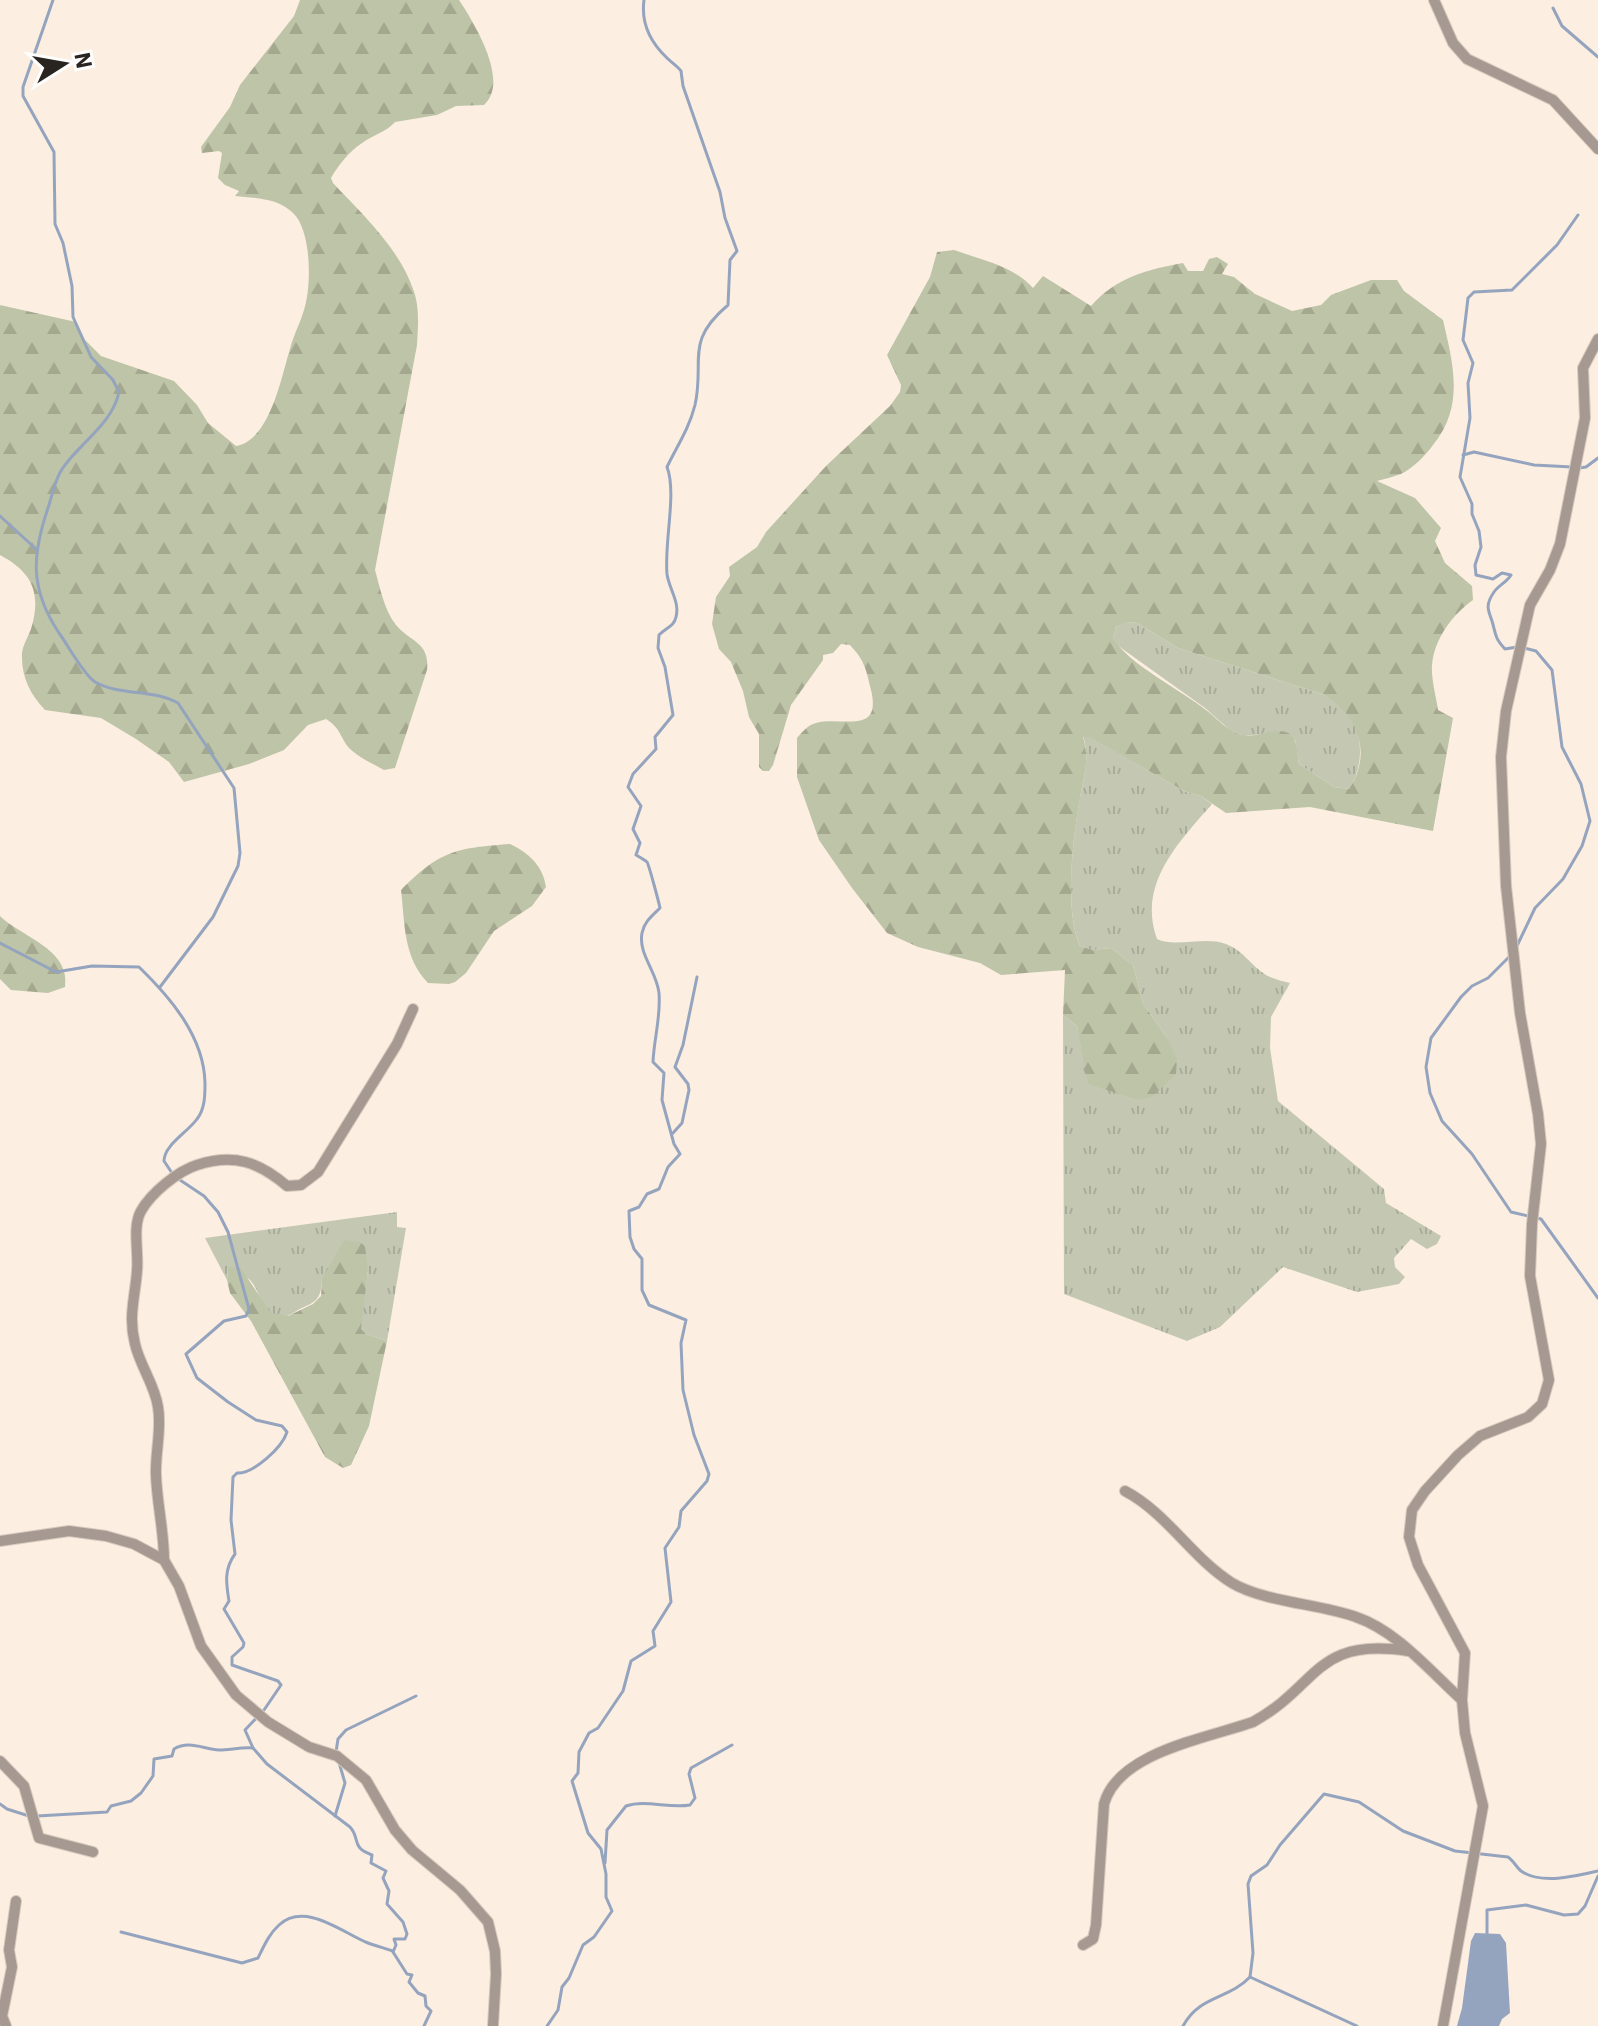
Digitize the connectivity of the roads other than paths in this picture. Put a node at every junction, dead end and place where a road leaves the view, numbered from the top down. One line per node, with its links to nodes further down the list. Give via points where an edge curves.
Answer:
1 (1434, 0): 2 (street, via 1453,43 1467,59 1553,100)
2 (1598, 149)
3 (1598, 339): 9 (street, via 1583,368 1585,418 1560,544 1530,605 1501,757 1506,886 1541,1144 1530,1276 1549,1380 1535,1411 1480,1436 1442,1473 1412,1510 1409,1537 1418,1565 1465,1653)
4 (413, 1009): 7 (street, via 318,1172 301,1185 287,1186 252,1163 212,1160 187,1168 140,1211 132,1323 135,1346 159,1408 155,1470)
5 (1125, 1491): 8 (street, via 1235,1585 1357,1617)
6 (0, 1541): 7 (street, via 69,1531 134,1544)
7 (164, 1560): 15 (street, via 201,1646 236,1695 268,1722 309,1747 337,1756 366,1780 412,1850 488,1922 495,1951)
8 (1408, 1651): 9 (street); 13 (street, via 1368,1647 1345,1652 1253,1722 1132,1765 1115,1781 1104,1804 1096,1925 1093,1939)
9 (1462, 1700): 16 (street, via 1483,1806)
10 (0, 1761): 11 (street, via 24,1786 39,1838)
11 (93, 1852)
12 (16, 1901): 14 (street, via 9,1950 12,1967 2,2016)
13 (1083, 1945)
14 (6, 2026)
15 (493, 2026)
16 (1443, 2026)

